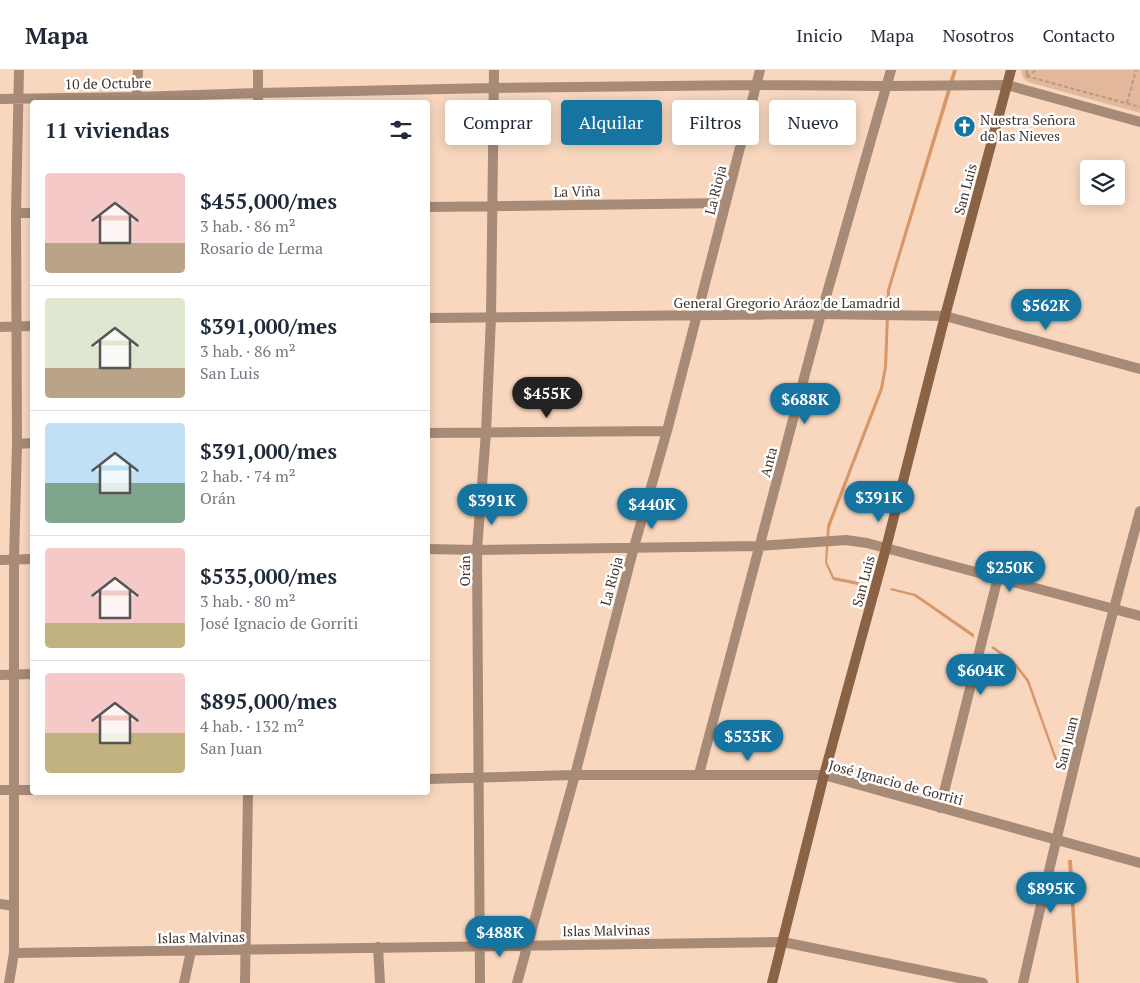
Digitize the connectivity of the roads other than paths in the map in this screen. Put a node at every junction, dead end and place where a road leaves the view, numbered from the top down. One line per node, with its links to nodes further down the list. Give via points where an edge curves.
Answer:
1 (19, 70): 12 (street)
2 (138, 70): 13 (street)
3 (258, 70): 14 (street)
4 (494, 70): 11 (street, Orán)
5 (760, 70): 9 (street, La Rioja)
6 (891, 70): 10 (street, Anta)
7 (1011, 70): 8 (street, San Luis)
8 (1008, 84): 10 (street, 10 de Octubre); 16 (street, 10 de Octubre); 24 (street, San Luis)
9 (756, 85): 10 (street, 10 de Octubre); 11 (street, 10 de Octubre); 17 (street, La Rioja)
10 (886, 86): 22 (street, Anta)
11 (494, 88): 14 (street, 10 de Octubre); 18 (street, Orán)
12 (19, 98): 13 (street, 10 de Octubre); 15 (street, 10 de Octubre); 20 (street)
13 (137, 98): 14 (street, 10 de Octubre)
14 (258, 98)
15 (0, 99)
16 (1140, 122)
17 (726, 203): 18 (street, La Viña); 23 (street, La Rioja)
18 (493, 206): 19 (street, La Viña); 25 (street, Orán)
19 (430, 207)
20 (16, 213): 21 (street); 29 (street)
21 (30, 213)
22 (822, 314): 23 (street, General Gregorio Aráoz de Lamadrid); 24 (street, General Gregorio Aráoz de Lamadrid); 37 (street, Anta)
23 (697, 316): 25 (street, General Gregorio Aráoz de Lamadrid); 32 (street, La Rioja)
24 (945, 316): 30 (street, General Gregorio Aráoz de Lamadrid); 39 (street, San Luis)
25 (491, 317): 26 (street, General Gregorio Aráoz de Lamadrid); 31 (street, Orán)
26 (430, 318)
27 (30, 326): 29 (street)
28 (0, 327): 29 (street)
29 (17, 327): 35 (street)
30 (1140, 369)
31 (486, 432): 32 (street); 33 (street); 41 (street, Orán)
32 (667, 432): 38 (street, La Rioja)
33 (430, 433)
34 (30, 443): 35 (street)
35 (17, 444): 44 (street)
36 (1140, 511): 46 (street, San Juan)
37 (760, 546): 38 (street); 39 (street, via 846,540); 51 (street, Anta)
38 (634, 547): 41 (street); 52 (street, La Rioja)
39 (886, 548): 45 (street); 53 (street, San Luis)
40 (430, 549): 41 (street)
41 (477, 550): 55 (street, Orán)
42 (30, 559): 44 (street)
43 (0, 560): 44 (street)
44 (14, 560): 50 (street)
45 (998, 577): 46 (street); 60 (street)
46 (1113, 608): 47 (street); 61 (street, San Juan)
47 (1140, 616)
48 (30, 674): 50 (street)
49 (0, 675): 50 (street)
50 (14, 675): 57 (street)
51 (699, 774): 52 (street, José Ignacio de Gorriti); 53 (street, José Ignacio de Gorriti)
52 (575, 775): 55 (street, José Ignacio de Gorriti); 67 (street, La Rioja)
53 (824, 775): 60 (street, José Ignacio de Gorriti); 65 (street, San Luis)
54 (430, 779): 55 (street, José Ignacio de Gorriti)
55 (478, 779): 66 (street, Orán)
56 (0, 790): 57 (street)
57 (15, 790): 58 (street); 64 (street)
58 (30, 790)
59 (248, 795): 70 (street)
60 (940, 808): 61 (street, José Ignacio de Gorriti)
61 (1056, 839): 62 (street, José Ignacio de Gorriti); 80 (street, San Juan)
62 (1140, 862)
63 (0, 904): 64 (street)
64 (14, 906): 71 (street)
65 (783, 942): 67 (street, Islas Malvinas); 78 (street, San Luis); 79 (street, Islas Malvinas)
66 (480, 945): 67 (street, Islas Malvinas); 68 (street, Islas Malvinas); 76 (street, Orán)
67 (528, 945): 77 (street, La Rioja)
68 (378, 948): 70 (street, Islas Malvinas); 75 (street)
69 (191, 951): 70 (street, Islas Malvinas); 71 (street, Islas Malvinas); 73 (street)
70 (245, 951): 74 (street)
71 (14, 953): 72 (street)
72 (9, 983)
73 (184, 983)
74 (245, 983)
75 (380, 983)
76 (480, 983)
77 (517, 983)
78 (772, 983)
79 (983, 983)
80 (1023, 983)

